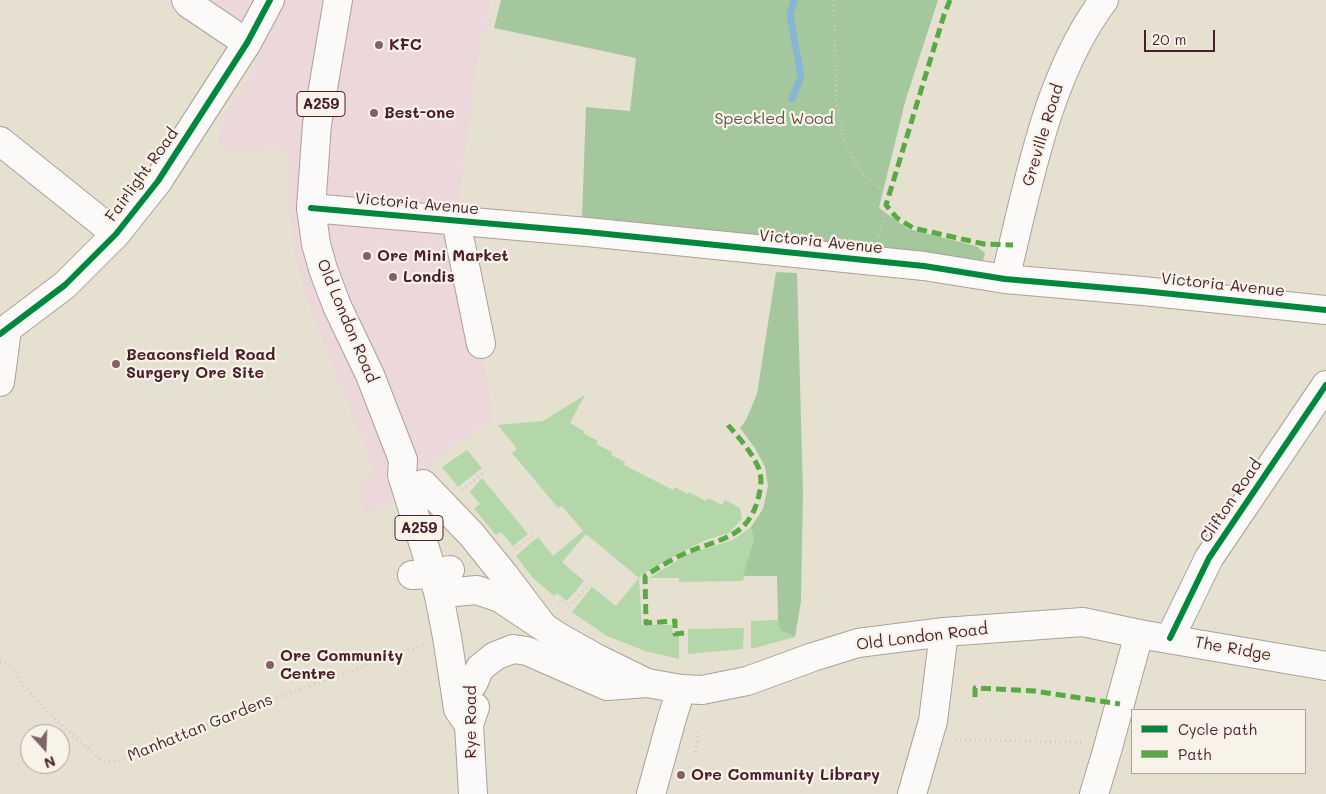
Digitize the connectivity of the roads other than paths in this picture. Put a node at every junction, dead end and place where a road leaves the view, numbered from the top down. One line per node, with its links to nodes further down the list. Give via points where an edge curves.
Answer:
1 (186, 0): 5 (main road)
2 (270, 0): 5 (main road, Fairlight Road)
3 (338, 0): 7 (main road, Old London Road / A259, via 317,124)
4 (1104, 0): 10 (main road, Greville Road, via 1090,20 1061,78 1022,206)
5 (247, 43): 9 (main road, Fairlight Road, via 158,181)
6 (0, 141): 9 (main road)
7 (311, 208): 8 (main road, Victoria Avenue); 16 (main road, Old London Road / A259, via 323,269)
8 (456, 221): 10 (main road, Victoria Avenue, via 924,266); 13 (main road)
9 (116, 234): 12 (main road, Fairlight Road, via 65,286)
10 (1005, 279): 11 (main road, Victoria Avenue)
11 (1326, 310)
12 (3, 332): 14 (main road)
13 (481, 344)
14 (0, 382)
15 (1326, 385): 22 (main road, Clifton Road, via 1209,558)
16 (403, 460): 17 (main road, Old London Road / A259, via 418,470); 18 (main road, Old London Road / A259, via 402,475)
17 (423, 484): 18 (main road, Old London Road / A259); 19 (main road, via 472,536)
18 (438, 581): 19 (main road, Old London Road, via 500,598); 25 (main road, Rye Road / A259); 27 (main road, Old London Road / A259, via 458,710)
19 (542, 625): 24 (main road, Old London Road, via 596,658)
20 (944, 632): 21 (main road, Old London Road, via 1082,622); 26 (main road, Old London Road, via 858,643 740,683); 30 (main road, via 933,721)
21 (1139, 634): 22 (main road, The Ridge); 31 (main road)
22 (1170, 638): 23 (main road, The Ridge)
23 (1326, 666)
24 (647, 683): 25 (main road, via 607,686 527,650 513,649 480,668); 26 (main road, Old London Road)
25 (473, 684): 27 (main road, Rye Road / A259, via 475,707)
26 (681, 690): 29 (main road)
27 (468, 725): 28 (main road, Rye Road / A259)
28 (473, 794)
29 (651, 794)
30 (912, 794)
31 (1094, 794)

